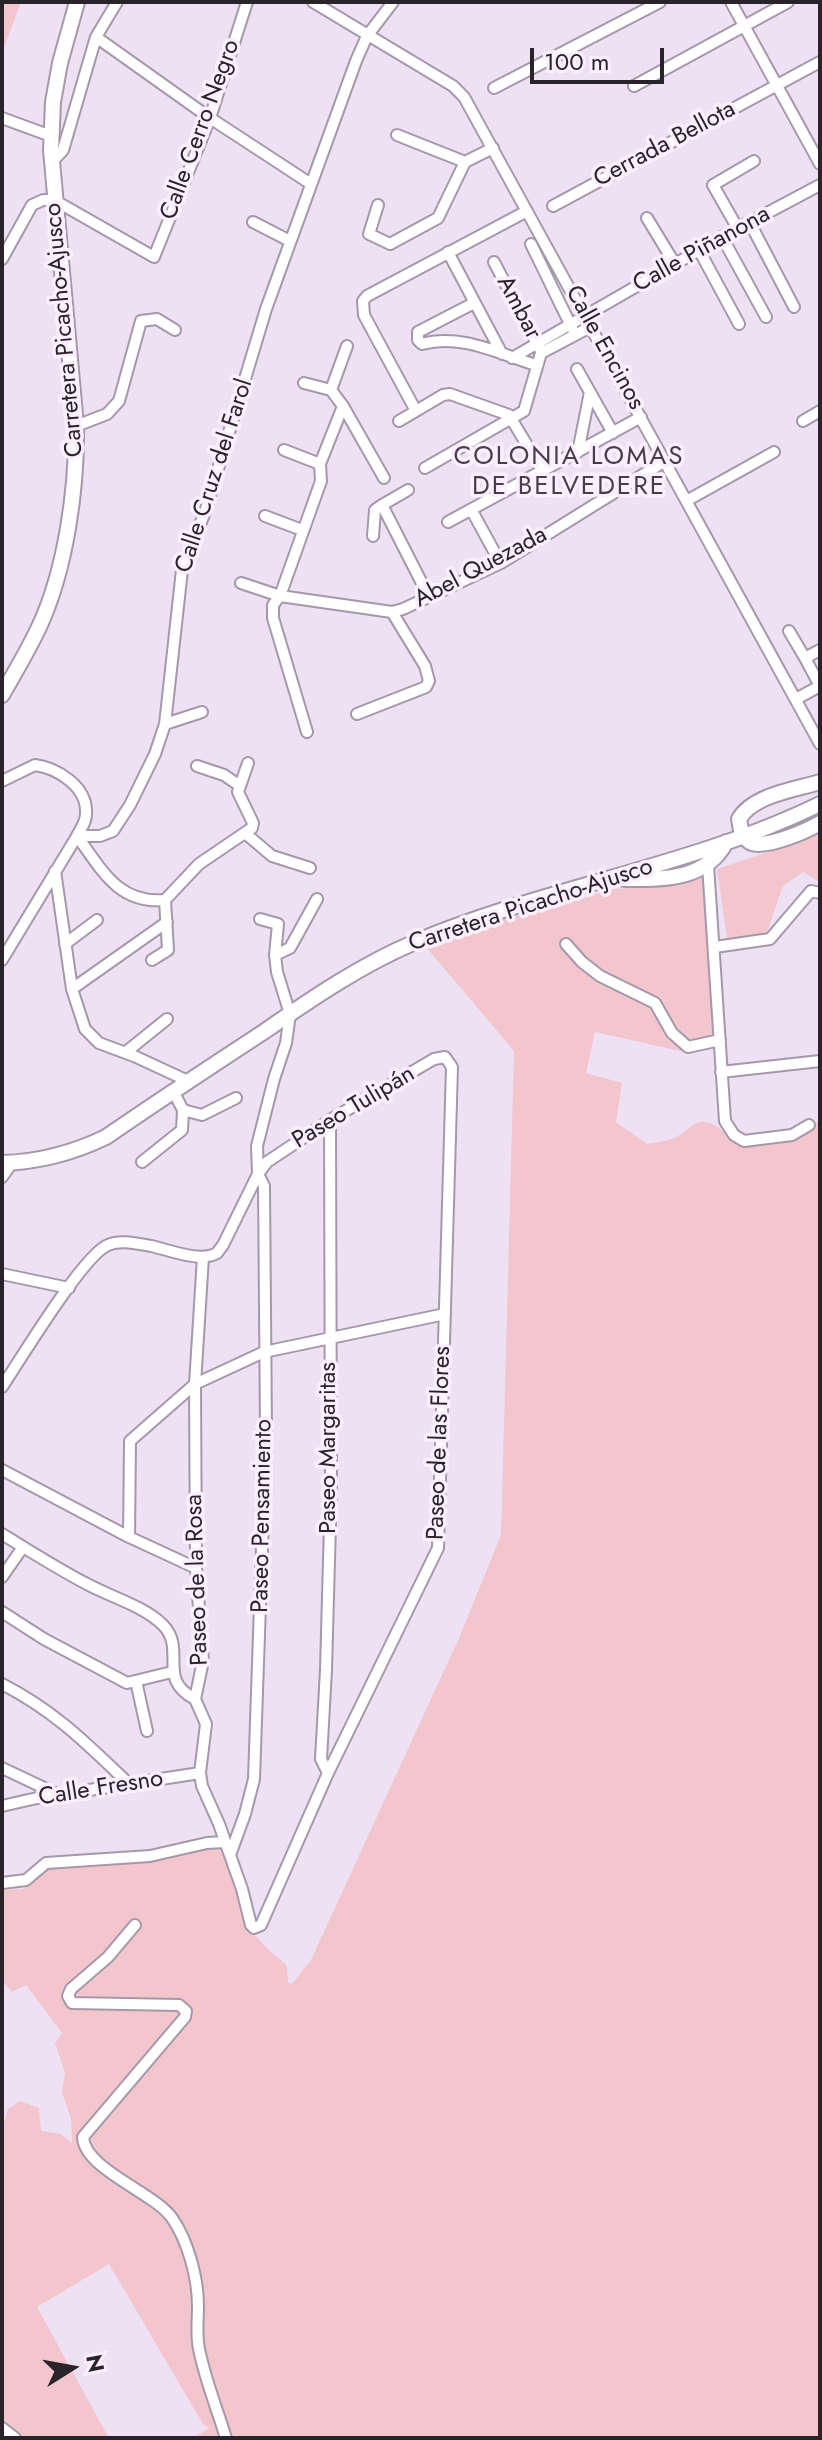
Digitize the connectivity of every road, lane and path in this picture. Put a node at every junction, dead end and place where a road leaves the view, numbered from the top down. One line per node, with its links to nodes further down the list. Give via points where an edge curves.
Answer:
1 (77, 2): 19 (main road, Carretera Picacho-Ajusco, via 60,63)
2 (117, 2): 11 (street)
3 (247, 2): 17 (street, Calle Cerro Negro)
4 (313, 2): 10 (street, Calle Encinos)
5 (391, 2): 10 (street, Calle Cruz del Farol)
6 (660, 2): 15 (street)
7 (731, 2): 9 (street)
8 (788, 2): 9 (street)
9 (744, 27): 13 (street); 14 (street)
10 (367, 36): 22 (street, Calle Encinos, via 453,86); 27 (street, Calle Cruz del Farol)
11 (96, 37): 17 (street); 24 (street, via 63,150)
12 (820, 62): 13 (street, Cerrada Bellota)
13 (777, 85): 21 (street); 31 (street, Cerrada Bellota)
14 (634, 86)
15 (494, 88)
16 (2, 118): 19 (street)
17 (210, 118): 27 (street); 29 (street, Calle Cerro Negro, via 154,257)
18 (397, 135): 25 (street)
19 (51, 136): 24 (main road, Carretera Picacho-Ajusco)
20 (820, 138): 21 (street)
21 (808, 144): 26 (street)
22 (493, 148): 25 (street); 32 (street, Calle Encinos)
23 (754, 161): 36 (street, via 713,185)
24 (52, 162): 29 (main road, Carretera Picacho-Ajusco)
25 (465, 162): 30 (street, via 438,218 390,244 369,234)
26 (820, 164)
27 (311, 184): 38 (street, Calle Cruz del Farol)
28 (820, 185): 35 (street, Calle Piñanona)
29 (54, 200): 42 (street, via 32,205); 69 (main road, Carretera Picacho-Ajusco)
30 (378, 205)
31 (553, 206)
32 (524, 213): 41 (street); 47 (street, Calle Encinos)
33 (647, 218): 44 (street)
34 (253, 222): 38 (street)
35 (750, 223): 36 (street, Calle Piñanona); 46 (street)
36 (738, 229): 37 (street, Calle Piñanona)
37 (722, 237): 40 (street, Calle Piñanona); 48 (street)
38 (290, 241): 100 (street, Calle Cruz del Farol, via 182,570)
39 (531, 244): 49 (street)
40 (699, 250): 44 (street, Calle Piñanona); 50 (street)
41 (448, 252): 45 (street); 63 (street, via 363,301 364,315)
42 (2, 259)
43 (494, 262): 55 (street, Ambar)
44 (675, 264): 47 (street, Calle Piñanona)
45 (474, 303): 56 (street); 56 (street, via 418,332 418,340 459,340)
46 (794, 307)
47 (584, 316): 49 (street, Calle Piñanona); 51 (street, Calle Encinos)
48 (766, 317)
49 (570, 324): 53 (street); 55 (street, Calle Piñanona)
50 (739, 324)
51 (592, 326): 53 (street); 66 (street, Calle Encinos)
52 (175, 330): 69 (street, via 157,319 141,321 119,401 107,414)
53 (576, 335): 55 (street)
54 (347, 346): 60 (street)
55 (539, 348): 56 (street); 57 (street)
56 (507, 356): 57 (street)
57 (536, 365): 65 (street, via 524,411)
58 (577, 369): 61 (street)
59 (304, 383): 60 (street)
60 (331, 390): 62 (street)
61 (590, 392): 70 (street); 72 (street)
62 (343, 406): 75 (street); 78 (street)
63 (416, 411): 65 (street, via 450,394); 67 (street)
64 (820, 411): 68 (street)
65 (512, 419): 76 (street); 77 (street)
66 (637, 419): 70 (street); 74 (street, Calle Encinos)
67 (399, 421)
68 (803, 421)
69 (76, 426): 96 (main road, Carretera Picacho-Ajusco, via 73,499 57,572 41,622)
70 (613, 433): 72 (street)
71 (284, 450): 75 (street)
72 (578, 452): 77 (street)
73 (774, 452): 80 (street)
74 (665, 461): 80 (street, Calle Encinos); 90 (street, Abel Quezada, via 501,563)
75 (320, 464): 85 (street, via 321,481)
76 (425, 468)
77 (542, 470): 82 (street)
78 (384, 478)
79 (408, 490): 81 (street)
80 (688, 500): 97 (street, Calle Encinos)
81 (382, 505): 86 (street, via 374,512); 90 (street)
82 (472, 511): 84 (street); 87 (street)
83 (265, 516): 85 (street)
84 (448, 522)
85 (302, 530): 89 (street)
86 (373, 536)
87 (495, 553)
88 (241, 583): 89 (street, Abel Quezada)
89 (280, 596): 91 (street, Abel Quezada); 101 (street, via 273,618)
90 (429, 597): 91 (street, Abel Quezada)
91 (392, 612): 99 (street, via 429,681 426,687)
92 (789, 631): 94 (street)
93 (820, 650): 94 (street)
94 (805, 658): 95 (street)
95 (820, 686): 97 (street)
96 (2, 695)
97 (796, 699): 102 (street, Calle Encinos)
98 (202, 712): 100 (street)
99 (357, 714)
100 (165, 724): 111 (street, Calle Cruz del Farol, via 121,822 100,836)
101 (307, 732)
102 (820, 744)
103 (248, 763): 107 (street)
104 (197, 766): 107 (street)
105 (2, 781): 111 (street, via 35,765 58,771 84,802 85,822)
106 (820, 782): 112 (main road, via 745,809 739,819)
107 (240, 786): 110 (street, via 253,823)
108 (820, 804): 112 (main road, Carretera Picacho-Ajusco)
109 (820, 823): 112 (main road, via 767,843 752,843)
110 (245, 833): 115 (street, via 272,856); 120 (street, via 199,864)
111 (77, 836): 116 (street); 120 (street, via 117,888 137,899)
112 (742, 836): 113 (main road, Carretera Picacho-Ajusco)
113 (726, 842): 114 (main road); 117 (main road, Carretera Picacho-Ajusco)
114 (708, 865): 117 (main road, via 671,877); 126 (street)
115 (310, 868)
116 (55, 871): 124 (street); 128 (street)
117 (608, 879): 131 (main road, Carretera Picacho-Ajusco, via 414,943)
118 (820, 893): 126 (street, via 811,891 770,939)
119 (317, 899): 127 (street, via 290,948)
120 (165, 900): 123 (street)
121 (260, 919): 127 (street, via 278,924)
122 (97, 920): 124 (street)
123 (167, 922): 129 (street, via 168,950); 130 (street)
124 (65, 944): 130 (street)
125 (566, 944): 133 (street, via 600,976 655,1003 672,1033 688,1047)
126 (715, 947): 133 (street)
127 (275, 955): 131 (street)
128 (2, 960)
129 (152, 960)
130 (72, 989): 134 (street, via 85,1029 99,1043)
131 (290, 1014): 138 (main road, Carretera Picacho-Ajusco); 146 (street, via 257,1146)
132 (167, 1019): 134 (street)
133 (720, 1040): 137 (street)
134 (126, 1052): 138 (street)
135 (820, 1061): 137 (street)
136 (452, 1067): 142 (street, Paseo Tulipán, via 445,1057 434,1059); 151 (street, Paseo de las Flores)
137 (721, 1072): 143 (street, via 725,1121 734,1135 744,1141 792,1135)
138 (188, 1081): 139 (main road, Carretera Picacho-Ajusco)
139 (173, 1091): 141 (street); 145 (main road, Carretera Picacho-Ajusco, via 82,1149)
140 (236, 1098): 141 (street, via 202,1115)
141 (183, 1110): 144 (street, via 182,1130)
142 (330, 1120): 146 (street, Paseo Tulipán, via 267,1162); 152 (street, Paseo Margaritas)
143 (809, 1125)
144 (142, 1162)
145 (7, 1163): 147 (street)
146 (258, 1174): 148 (street, via 223,1245); 153 (street, Paseo Pensamiento, via 264,1186)
147 (2, 1177)
148 (203, 1257): 150 (street, via 120,1242 95,1253); 154 (street, Paseo de la Rosa)
149 (2, 1274): 150 (street)
150 (69, 1288): 155 (street)
151 (445, 1314): 152 (street); 170 (street, Paseo de las Flores, via 438,1548)
152 (329, 1338): 153 (street); 170 (street, Paseo Margaritas, via 331,1487 321,1759)
153 (264, 1352): 154 (street); 175 (street, Paseo Pensamiento, via 254,1779)
154 (195, 1384): 158 (street, via 130,1441); 160 (street, Paseo de la Rosa)
155 (2, 1387)
156 (2, 1470): 158 (street)
157 (2, 1534): 159 (street)
158 (129, 1537): 160 (street)
159 (23, 1547): 161 (street); 163 (street, via 164,1626 171,1638)
160 (196, 1568): 166 (street, Paseo de la Rosa, via 203,1661)
161 (2, 1577)
162 (2, 1612): 164 (street, via 115,1678)
163 (172, 1672): 164 (street); 166 (street, via 184,1693)
164 (136, 1681): 167 (street)
165 (2, 1684): 171 (street, via 67,1724)
166 (195, 1699): 169 (street, Paseo de la Rosa, via 206,1724)
167 (147, 1731)
168 (2, 1768): 172 (street)
169 (200, 1773): 171 (street, Calle Fresno); 174 (street, Paseo de la Rosa)
170 (328, 1773): 178 (street, Paseo de las Flores)
171 (129, 1784): 172 (street, Calle Fresno)
172 (57, 1794): 173 (street, Calle Fresno)
173 (2, 1806)
174 (225, 1842): 175 (street, Paseo de la Rosa); 176 (street, via 150,1856 46,1863 26,1880)
175 (230, 1855): 178 (street, Paseo de la Rosa, via 251,1925)
176 (2, 1883)
177 (135, 1925): 181 (street, via 68,1996 72,2003 179,2005 185,2017 83,2142 95,2160 170,2214 183,2235 198,2304 199,2353)
178 (261, 1925)
179 (2, 2428): 180 (street)
180 (15, 2438)
181 (226, 2438)

